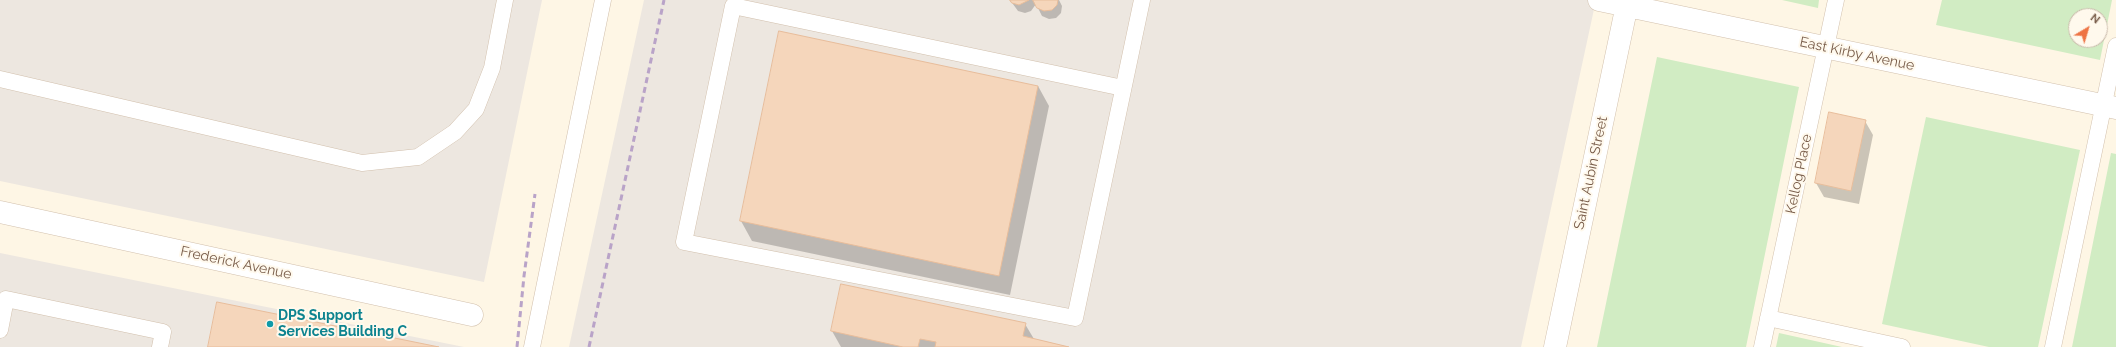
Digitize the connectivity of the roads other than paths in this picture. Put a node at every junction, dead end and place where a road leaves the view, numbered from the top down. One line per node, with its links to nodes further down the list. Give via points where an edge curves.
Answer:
1 (505, 0): 9 (lane, via 492,68 476,109 455,132 418,157 362,163)
2 (603, 0): 17 (lane)
3 (1142, 0): 10 (lane)
4 (1599, 0): 6 (street, East Kirby Avenue)
5 (1836, 0): 8 (lane, Kellog Place)
6 (1627, 3): 8 (street, East Kirby Avenue); 18 (street, Saint Aubin Street)
7 (2116, 46): 11 (lane)
8 (1826, 48): 11 (street, East Kirby Avenue); 14 (lane, Kellog Place)
9 (0, 79)
10 (1123, 88): 10 (lane, via 1075,318 684,242 733,6)
11 (2110, 106): 21 (lane)
12 (0, 212): 13 (street, Frederick Avenue)
13 (472, 315)
14 (1768, 318): 19 (lane, Kellog Place); 20 (lane)
15 (0, 330): 16 (lane, via 6,299 163,332)
16 (160, 347)
17 (532, 347)
18 (1555, 347)
19 (1762, 347)
20 (1902, 347)
21 (2053, 347)

